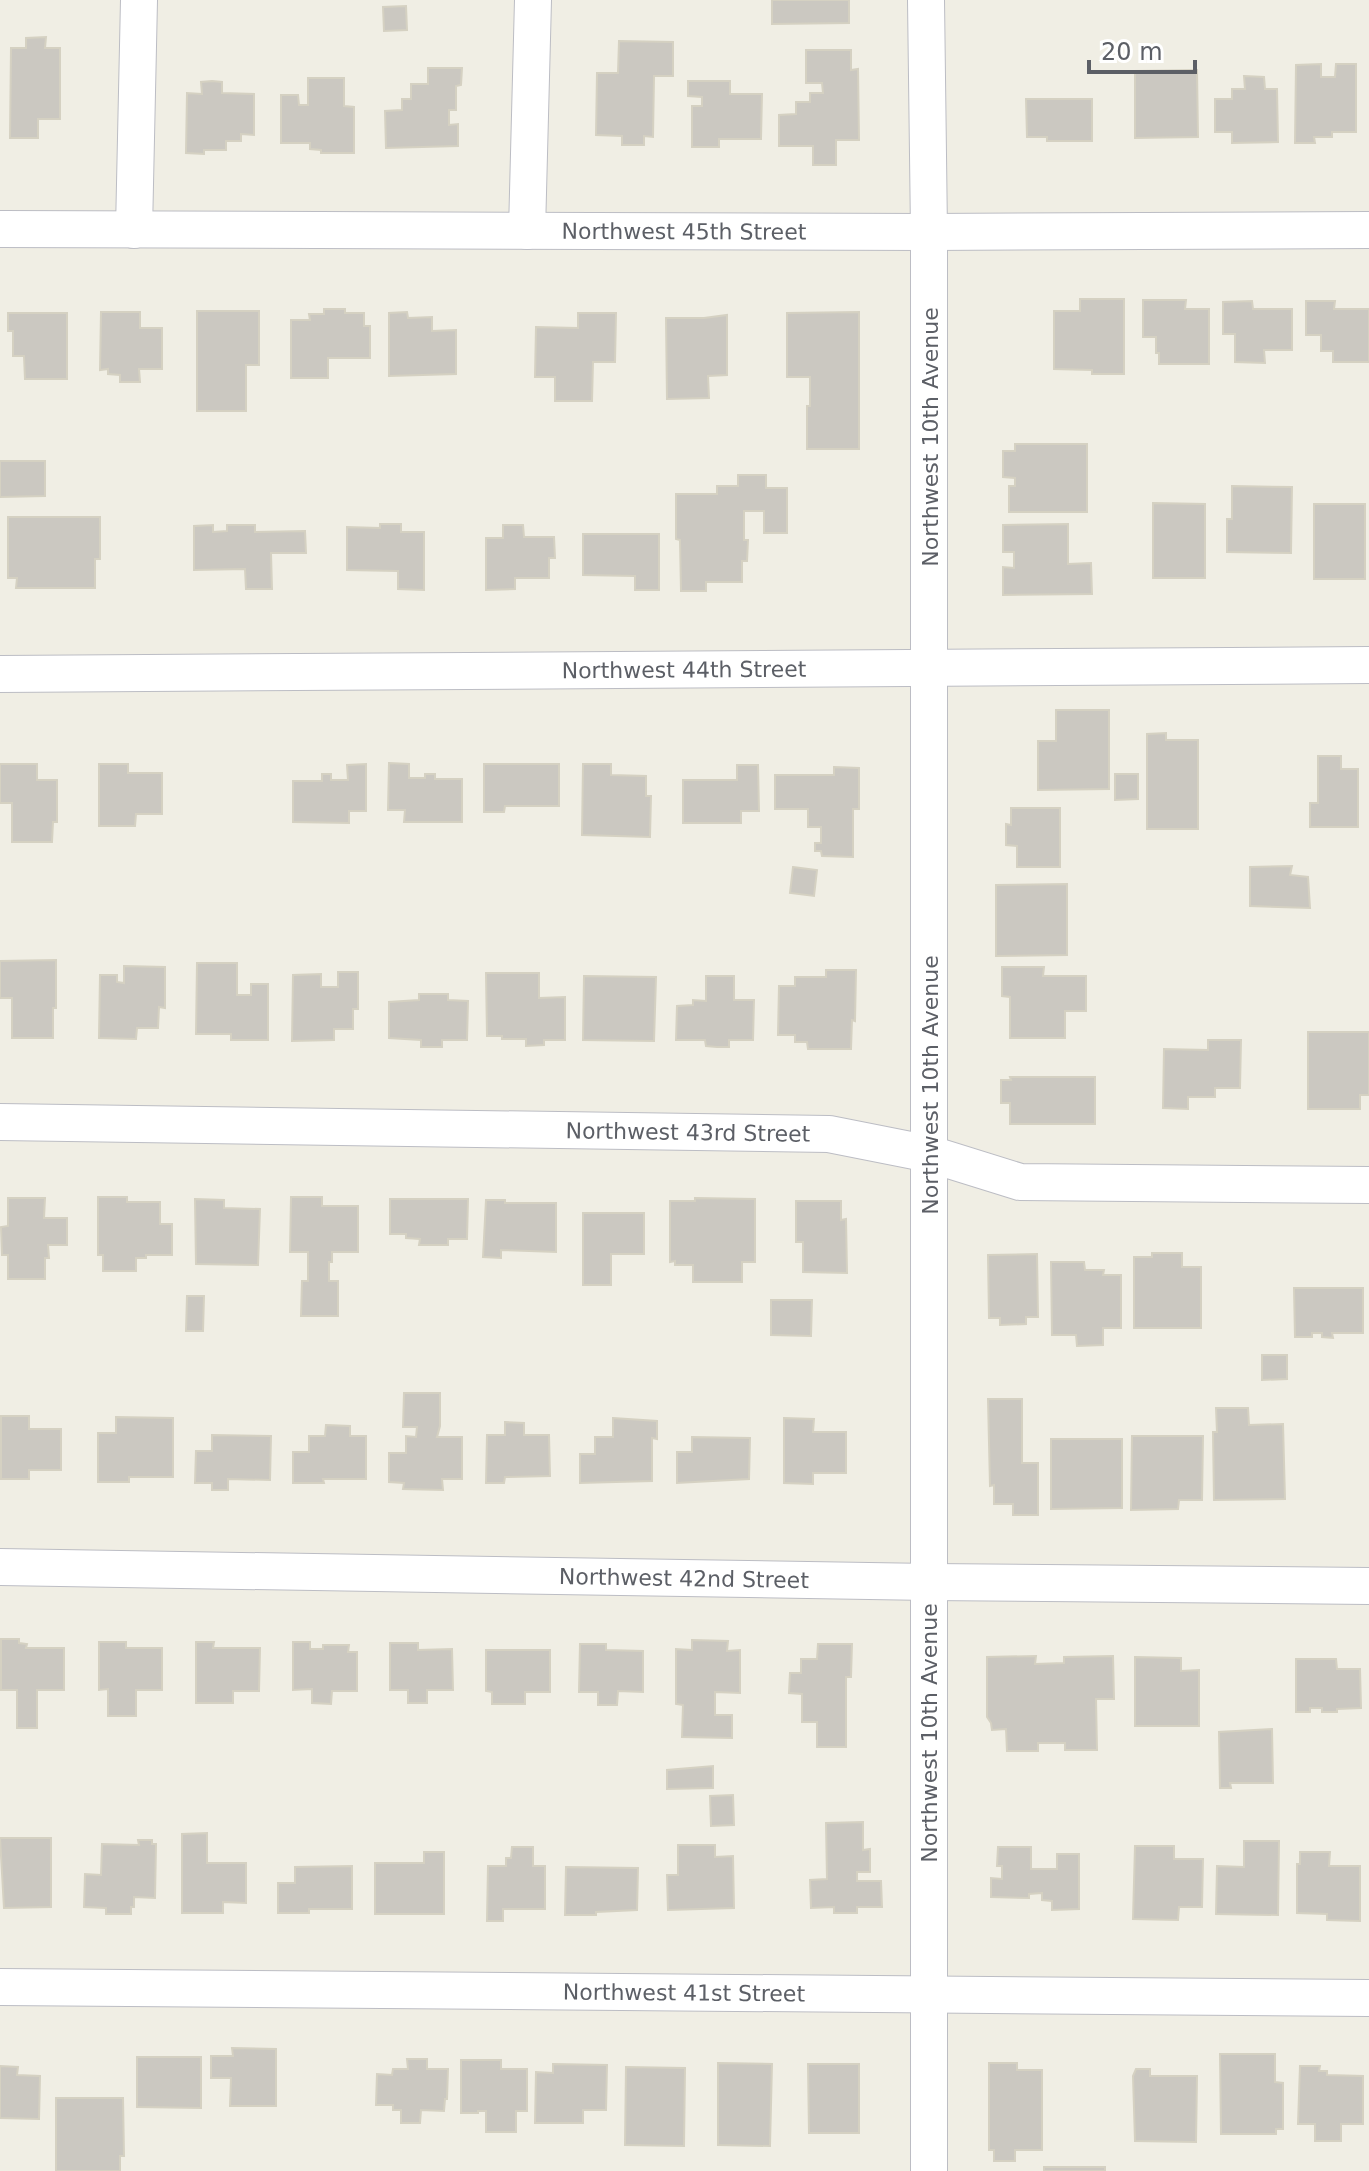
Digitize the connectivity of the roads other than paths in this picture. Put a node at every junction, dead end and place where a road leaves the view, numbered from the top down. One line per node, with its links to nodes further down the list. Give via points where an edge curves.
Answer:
1 (139, 0): 5 (street)
2 (533, 0): 7 (street)
3 (926, 0): 8 (street, Northwest 10th Avenue)
4 (0, 229): 5 (street, Northwest 45th Street)
5 (134, 230): 7 (street, Northwest 45th Street)
6 (1369, 230): 8 (street, Northwest 45th Street)
7 (527, 231): 8 (street, Northwest 45th Street)
8 (929, 232): 10 (street, Northwest 10th Avenue)
9 (1369, 665): 10 (street, Northwest 44th Street)
10 (930, 668): 11 (street, Northwest 44th Street); 13 (street, Northwest 10th Avenue)
11 (0, 674)
12 (0, 1122): 13 (street, Northwest 43rd Street, via 829,1134)
13 (930, 1154): 14 (street, Northwest 43rd Street, via 1020,1182); 16 (street, Northwest 10th Avenue)
14 (1369, 1185)
15 (0, 1567): 16 (street, Northwest 42nd Street)
16 (930, 1582): 17 (street, Northwest 42nd Street); 19 (street, Northwest 10th Avenue)
17 (1369, 1586)
18 (0, 1987): 19 (street, Northwest 41st Street)
19 (929, 1994): 20 (street, Northwest 41st Street); 21 (street, Northwest 10th Avenue)
20 (1369, 1998)
21 (929, 2171)

